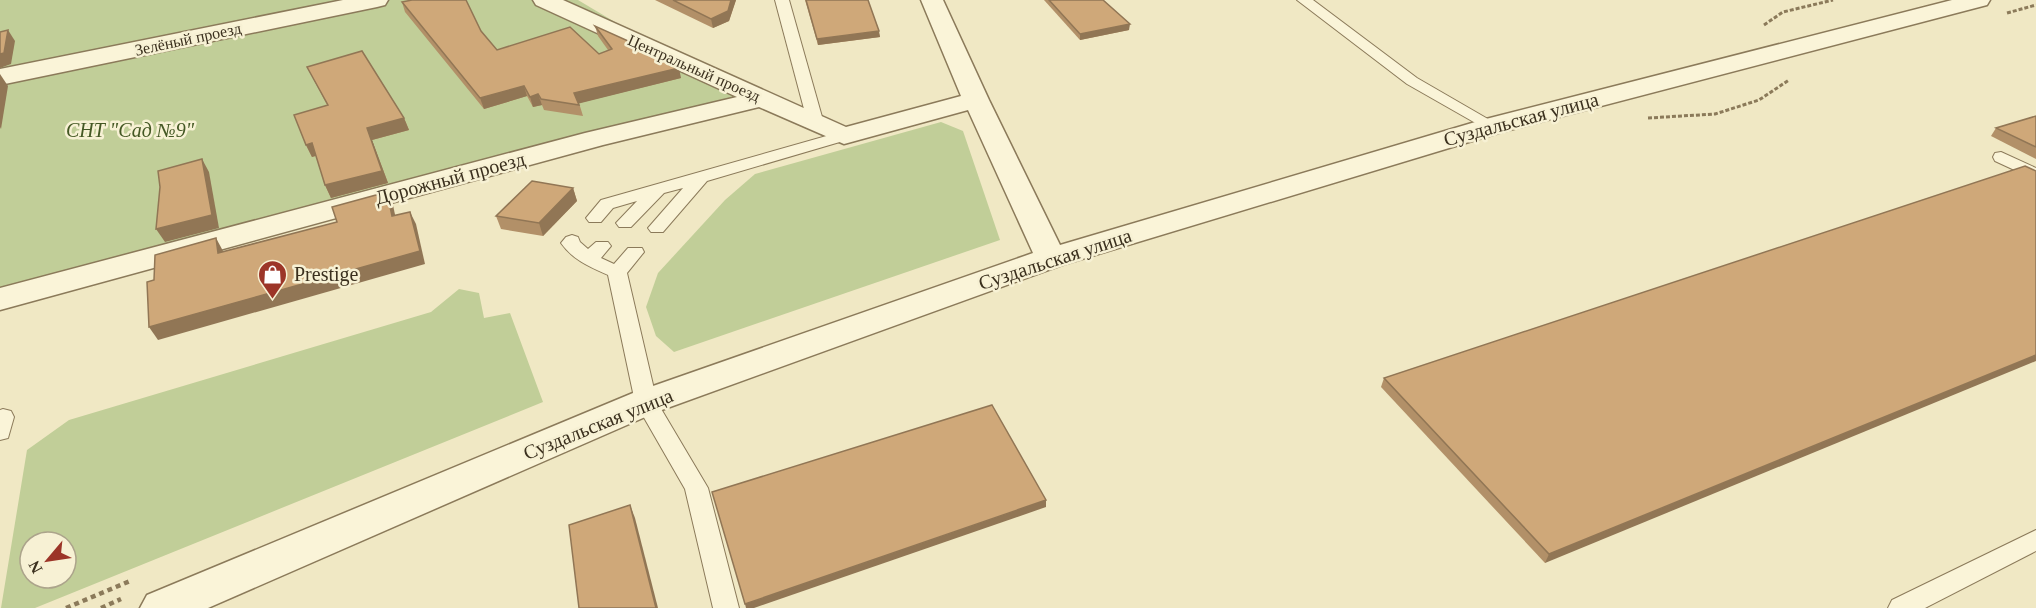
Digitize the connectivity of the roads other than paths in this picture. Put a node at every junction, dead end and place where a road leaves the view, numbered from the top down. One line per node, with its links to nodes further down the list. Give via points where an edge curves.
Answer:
1 (263, 0): 8 (street)
2 (377, 0): 8 (street, Зелёный проезд)
3 (544, 0): 10 (street, Центральный проезд)
4 (782, 0): 12 (lane)
5 (932, 0): 11 (street)
6 (1304, 0): 13 (lane, via 1412,81)
7 (1990, 7): 13 (street, Суздальская улица)
8 (292, 18): 9 (street, Зелёный проезд)
9 (0, 77)
10 (761, 99): 12 (street, Центральный проезд); 28 (street, Дорожный проезд, via 584,142)
11 (975, 100): 14 (street); 25 (street)
12 (816, 124): 14 (street, Центральный проезд)
13 (1492, 126): 25 (street, Суздальская улица)
14 (844, 136): 17 (lane)
15 (2001, 157): 16 (lane)
16 (2036, 175)
17 (701, 177): 18 (lane); 21 (lane)
18 (659, 189): 19 (lane, via 607,204); 20 (lane)
19 (595, 218)
20 (625, 223)
21 (657, 228)
22 (572, 241): 26 (lane)
23 (602, 246): 26 (lane)
24 (635, 252): 27 (lane)
25 (1051, 258): 29 (street, Суздальская улица)
26 (588, 259): 27 (lane)
27 (617, 272): 29 (lane)
28 (0, 299)
29 (646, 402): 31 (street, Суздальская улица); 32 (lane, via 696,488)
30 (2036, 540): 33 (lane)
31 (162, 608)
32 (726, 608)
33 (1901, 608)

